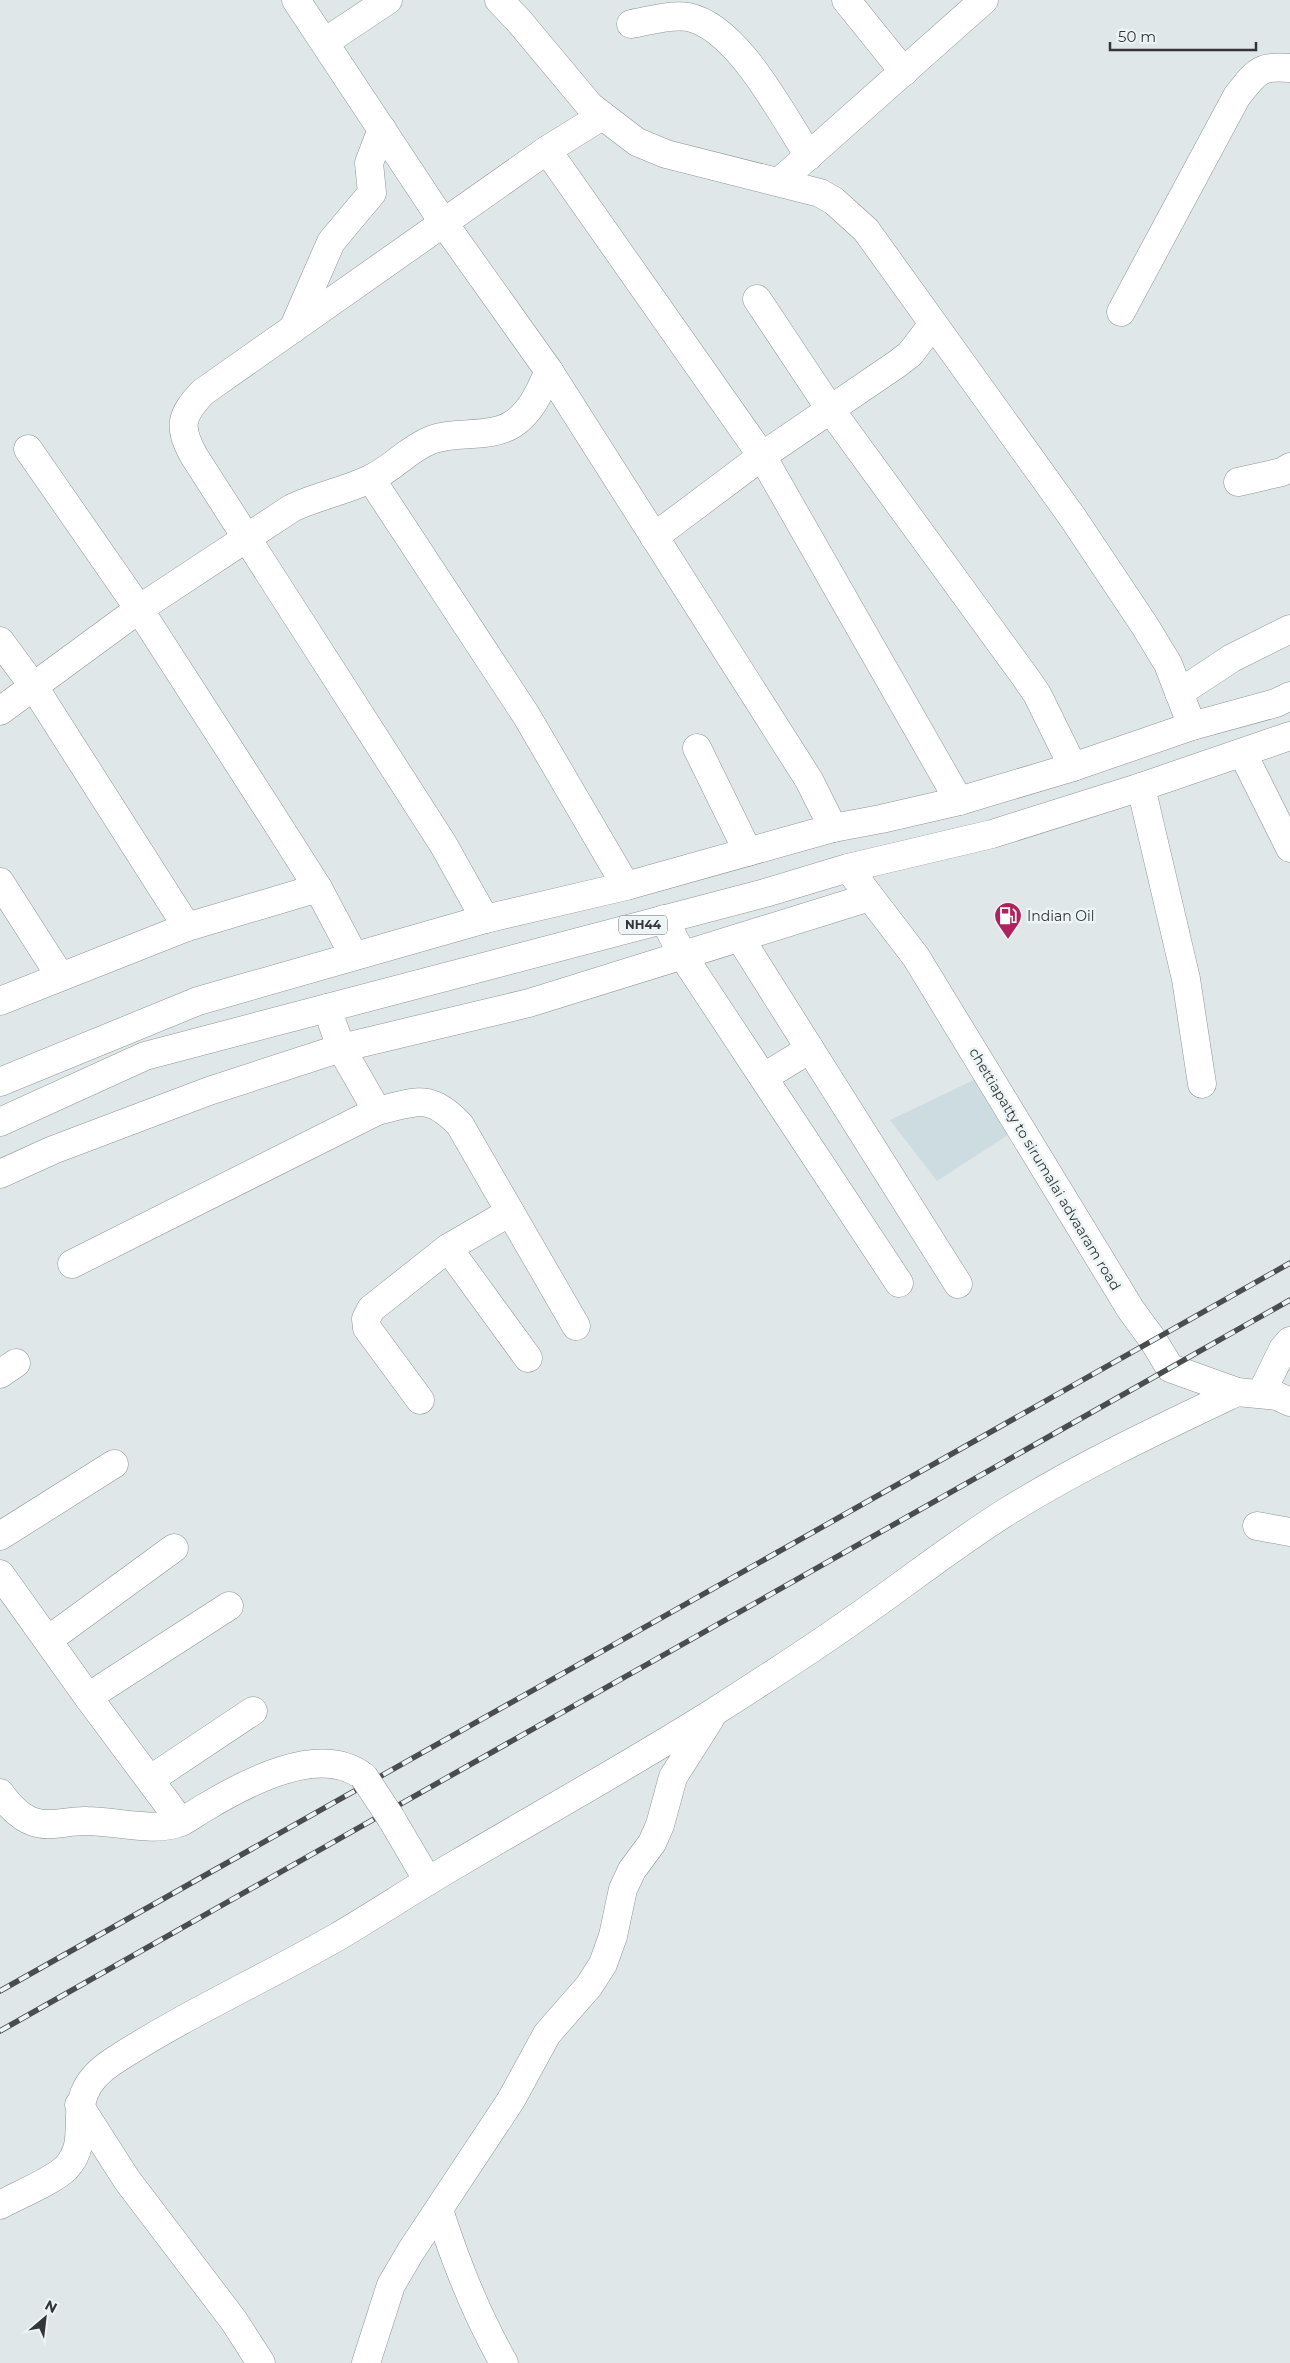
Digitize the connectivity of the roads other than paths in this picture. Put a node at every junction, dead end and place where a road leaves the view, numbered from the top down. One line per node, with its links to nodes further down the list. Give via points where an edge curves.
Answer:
1 (296, 0): 7 (main road)
2 (388, 0): 7 (main road)
3 (499, 0): 10 (main road)
4 (846, 0): 9 (main road)
5 (984, 0): 9 (main road)
6 (631, 24): 13 (main road, via 688,17 721,34 745,57)
7 (324, 42): 11 (main road)
8 (1290, 68): 17 (main road, via 1271,66 1256,72 1237,96)
9 (904, 72): 13 (main road)
10 (602, 116): 12 (main road); 14 (main road, via 637,142 666,154)
11 (382, 129): 15 (main road); 19 (main road, via 369,163 372,193 331,242)
12 (546, 150): 15 (main road); 23 (main road)
13 (809, 156): 14 (main road)
14 (779, 182): 18 (main road, via 820,193 851,214 885,253)
15 (443, 222): 19 (main road); 20 (main road)
16 (757, 299): 21 (main road)
17 (1121, 312)
18 (934, 324): 21 (main road, via 910,354); 33 (main road, via 1073,518 1168,664)
19 (292, 329): 28 (main road, via 203,392 188,407 183,422 184,437 190,450)
20 (550, 371): 25 (main road, via 524,415 502,430 433,439 415,447); 27 (main road)
21 (830, 410): 23 (main road); 40 (main road, via 1037,694)
22 (28, 449): 29 (main road)
23 (762, 456): 27 (main road); 42 (main road)
24 (1290, 467): 26 (main road, via 1282,472)
25 (371, 478): 28 (main road, via 292,508); 48 (main road, via 526,715)
26 (1238, 482)
27 (654, 537): 43 (main road, via 810,780)
28 (245, 539): 29 (main road); 51 (main road, via 443,844)
29 (139, 609): 32 (main road); 49 (main road)
30 (1290, 629): 33 (main road, via 1232,658)
31 (0, 640): 32 (main road)
32 (34, 687): 35 (main road); 53 (main road)
33 (1179, 693): 36 (main road)
34 (1290, 696): 36 (main road, via 1276,703)
35 (0, 711)
36 (1192, 726): 40 (main road)
37 (1290, 736): 39 (main road, NH44)
38 (697, 748): 45 (main road)
39 (1243, 754): 41 (main road, NH44); 44 (main road)
40 (1074, 768): 42 (main road)
41 (1141, 787): 46 (main road, NH44, via 992,834); 64 (main road, via 1186,979)
42 (959, 800): 43 (main road)
43 (833, 828): 45 (main road)
44 (1290, 848)
45 (748, 852): 48 (main road)
46 (848, 868): 50 (main road, chettiapatty to sirumalai advaaram road); 52 (main road, NH44)
47 (0, 882): 57 (main road)
48 (626, 886): 51 (main road)
49 (318, 888): 53 (main road); 55 (main road)
50 (870, 897): 54 (main road); 76 (main road, chettiapatty to sirumalai advaaram road, via 916,957 1131,1310 1170,1368)
51 (485, 919): 55 (main road)
52 (664, 919): 56 (main road); 59 (main road, NH44)
53 (187, 927): 57 (main road)
54 (740, 938): 56 (main road); 61 (main road)
55 (354, 956): 63 (main road, via 198,1001)
56 (683, 956): 60 (main road, via 529,1003); 62 (main road)
57 (60, 976): 58 (main road)
58 (0, 1001)
59 (327, 1008): 60 (main road); 66 (main road, NH44, via 145,1056)
60 (341, 1048): 65 (main road); 67 (main road, via 210,1091 53,1150)
61 (810, 1049): 62 (main road); 72 (main road)
62 (764, 1077): 71 (main road)
63 (0, 1082)
64 (1202, 1084)
65 (377, 1111): 68 (main road, via 417,1101 432,1103 449,1113 460,1125); 70 (main road)
66 (0, 1122)
67 (0, 1174)
68 (510, 1212): 69 (main road); 73 (main road)
69 (448, 1248): 75 (main road); 77 (main road, via 371,1309 366,1318 367,1328)
70 (72, 1264)
71 (899, 1283)
72 (958, 1284)
73 (576, 1326)
74 (1290, 1341): 76 (main road)
75 (528, 1358)
76 (1249, 1393): 78 (main road, chettiapatty to sirumalai advaaram road, via 1276,1396); 89 (main road, via 1120,1447 1008,1511 853,1620)
77 (420, 1400)
78 (1290, 1402)
79 (114, 1464): 82 (main road)
80 (1257, 1526): 81 (main road)
81 (1290, 1532)
82 (0, 1536)
83 (174, 1548): 86 (main road)
84 (0, 1574): 86 (main road)
85 (229, 1606): 87 (main road)
86 (48, 1640): 87 (main road)
87 (88, 1697): 90 (main road)
88 (252, 1711): 90 (main road)
89 (714, 1712): 93 (main road); 96 (main road, via 673,1777 652,1843 632,1870 623,1889 603,1964 589,1986 547,2034 511,2100)
90 (150, 1779): 92 (main road)
91 (0, 1793): 92 (main road, via 8,1804 33,1822 51,1825 69,1821 163,1826)
92 (182, 1822): 93 (main road, bridge, via 257,1779 302,1765 348,1767 364,1776)
93 (428, 1881): 94 (main road, via 336,1938 177,2022 107,2066 83,2092)
94 (79, 2105): 95 (main road, via 76,2154 68,2166 59,2174); 97 (main road, via 128,2180 234,2321)
95 (0, 2204)
96 (439, 2210): 98 (main road, via 391,2285); 99 (main road, via 451,2250 481,2323)
97 (261, 2363)
98 (366, 2363)
99 (504, 2363)

